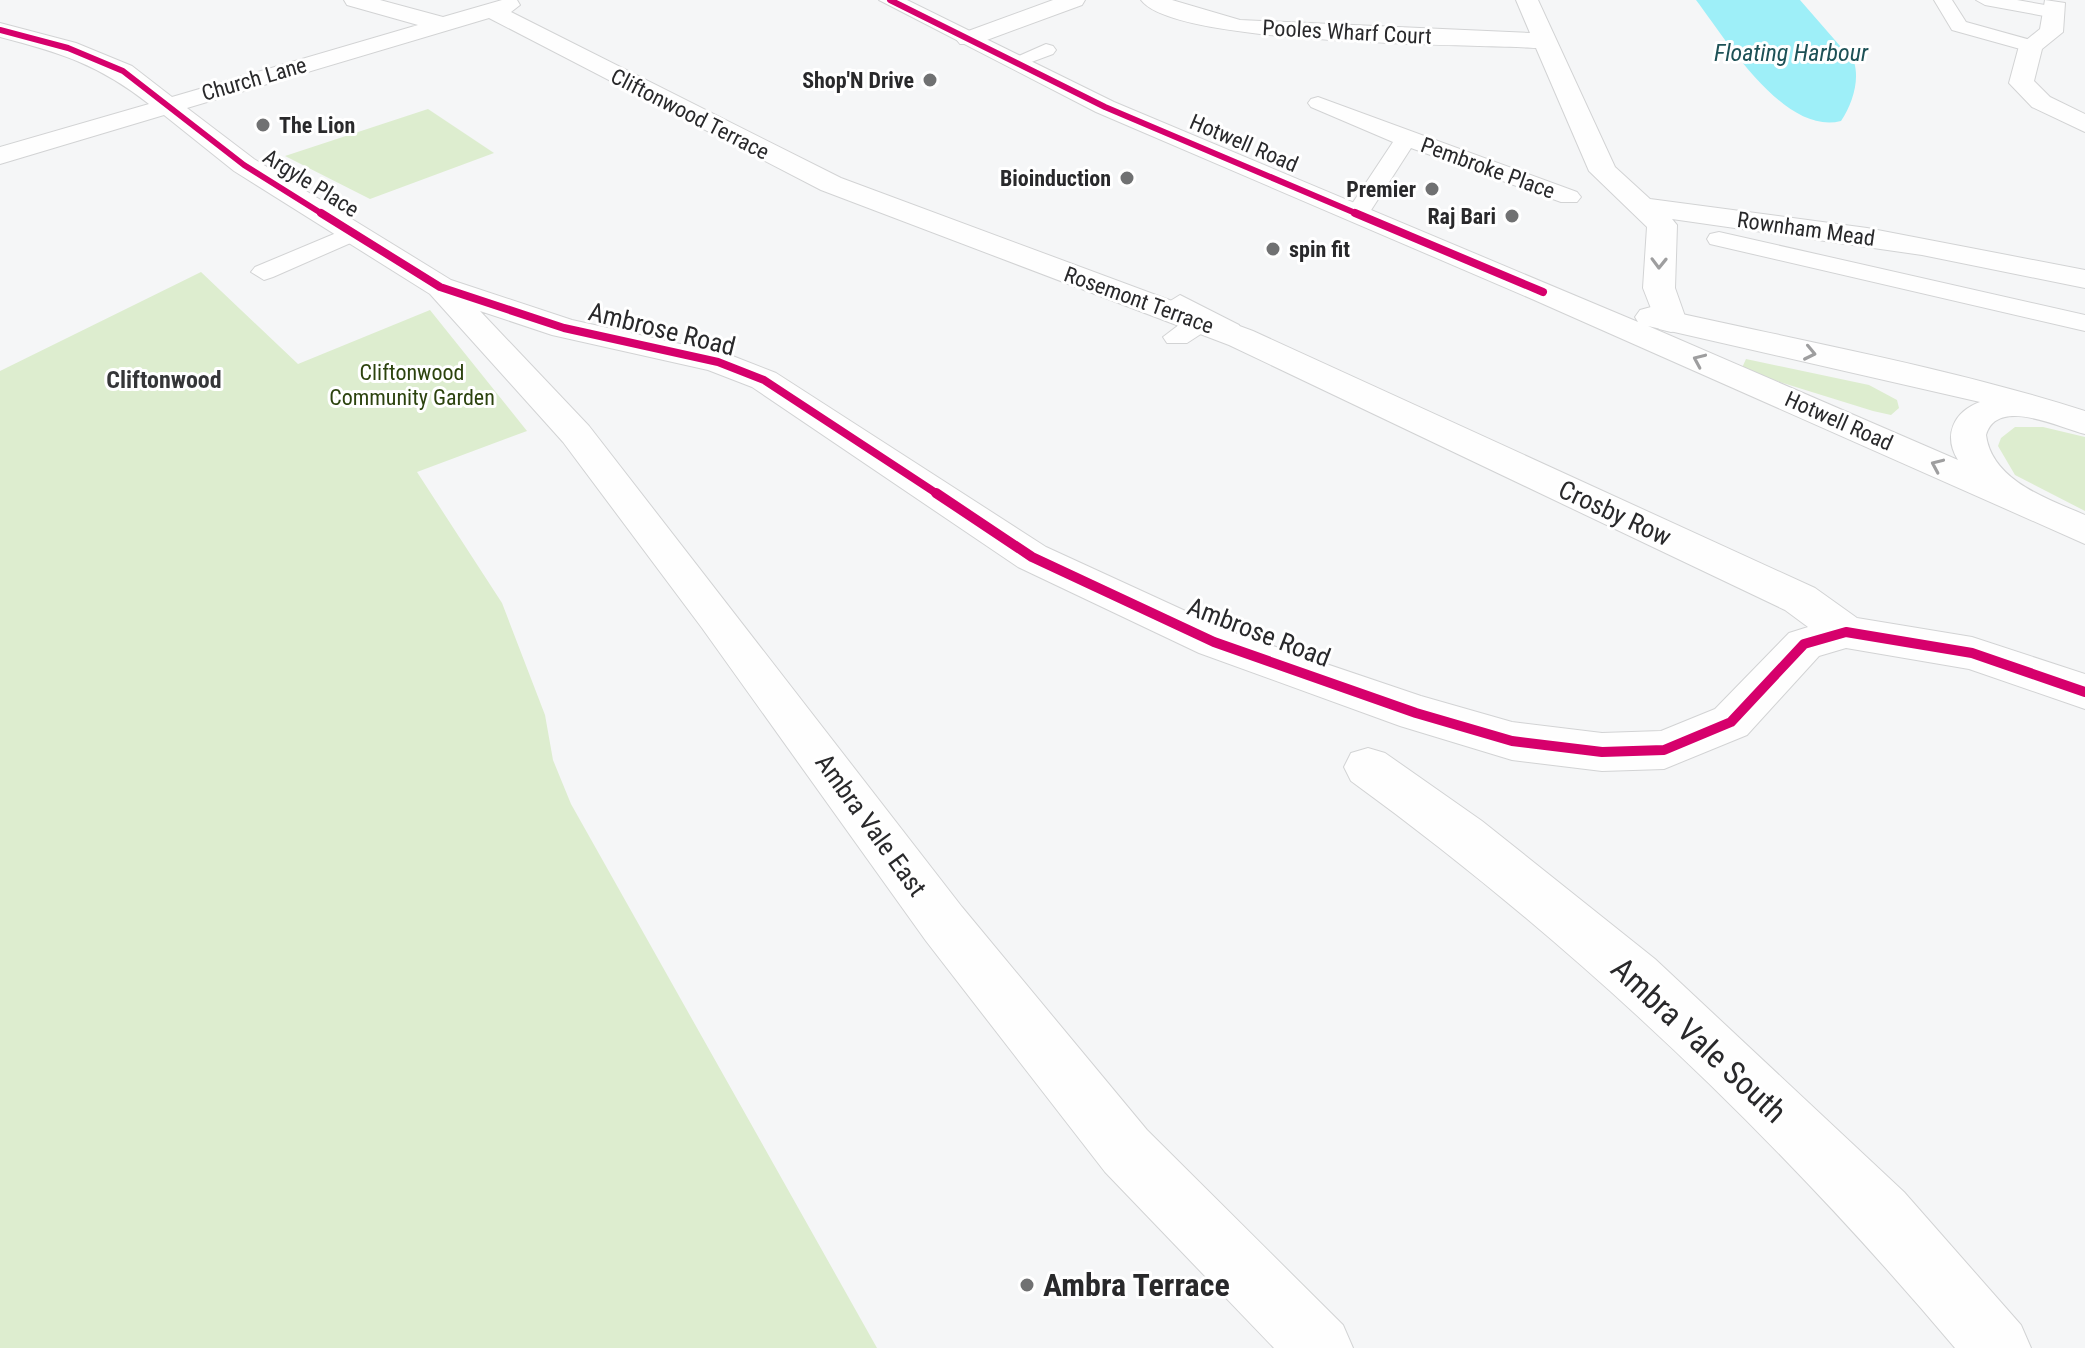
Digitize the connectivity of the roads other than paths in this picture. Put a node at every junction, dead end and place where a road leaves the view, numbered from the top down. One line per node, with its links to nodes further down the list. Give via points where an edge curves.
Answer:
1 (355, 0): 10 (street)
2 (1074, 0): 12 (street)
3 (1152, 0): 13 (street, Pooles Wharf Court, via 1240,27)
4 (1527, 0): 13 (street)
5 (1943, 0): 14 (lane, via 1959,26)
6 (1985, 0): 8 (lane)
7 (880, 2): 12 (street, Hotwell Road)
8 (2059, 7): 14 (street, via 2051,32)
9 (500, 8): 10 (street, Church Lane); 25 (street, Cliftonwood Terrace, via 831,184)
10 (442, 24): 18 (street, Church Lane)
11 (0, 30): 18 (street, Argyle Place, via 96,58 133,78)
12 (968, 39): 16 (street, Hotwell Road)
13 (1547, 41): 24 (street, via 1603,171)
14 (2031, 46): 19 (street, via 2021,78 2025,89)
15 (1046, 50): 16 (lane)
16 (1015, 62): 26 (street, Hotwell Road, via 1105,107)
17 (1318, 103): 20 (lane, Pembroke Place)
18 (166, 105): 22 (street, Church Lane); 27 (street, Argyle Place, via 244,165)
19 (2085, 124): 21 (street, via 2065,129)
20 (1406, 139): 23 (lane, Pembroke Place); 26 (lane, Pembroke Place)
21 (2065, 143)
22 (0, 156)
23 (1569, 197)
24 (1647, 207): 29 (street, Rownham Mead); 35 (street, one-way to 35, via 1662,225 1659,288)
25 (893, 209): 37 (street, Rosemont Terrace, via 1241,338)
26 (1358, 213): 33 (street, Hotwell Road)
27 (353, 233): 30 (lane); 32 (street, Argyle Place)
28 (1719, 239): 34 (lane)
29 (2018, 263): 31 (street, Rownham Mead); 34 (lane)
30 (264, 272)
31 (2085, 279)
32 (440, 287): 42 (street, Ambrose Road, via 564,328 718,362 764,380 1032,557 1214,642 1512,741 1602,752 1664,750 1731,722 1804,644); 45 (street, Ambra Vale East, via 576,434 944,924 1126,1151)
33 (1543, 292): 35 (street); 40 (street, Hotwell Road, one-way to 33)
34 (2014, 304): 36 (lane)
35 (1671, 322): 38 (street, one-way to 38)
36 (2085, 323)
37 (1380, 402): 42 (street, Crosby Row, via 1800,599)
38 (2028, 403): 39 (street); 40 (street, via 1995,408 1976,418 1968,435 1971,454 1989,478)
39 (2085, 423)
40 (2027, 505): 41 (street, Hotwell Road)
41 (2085, 531)
42 (1846, 632): 43 (street, Ambrose Road, via 1972,653)
43 (2085, 692)
44 (1368, 767): 46 (street, Ambra Vale South, via 1465,836 1636,977 1882,1214)
45 (1320, 1348)
46 (1998, 1348)

